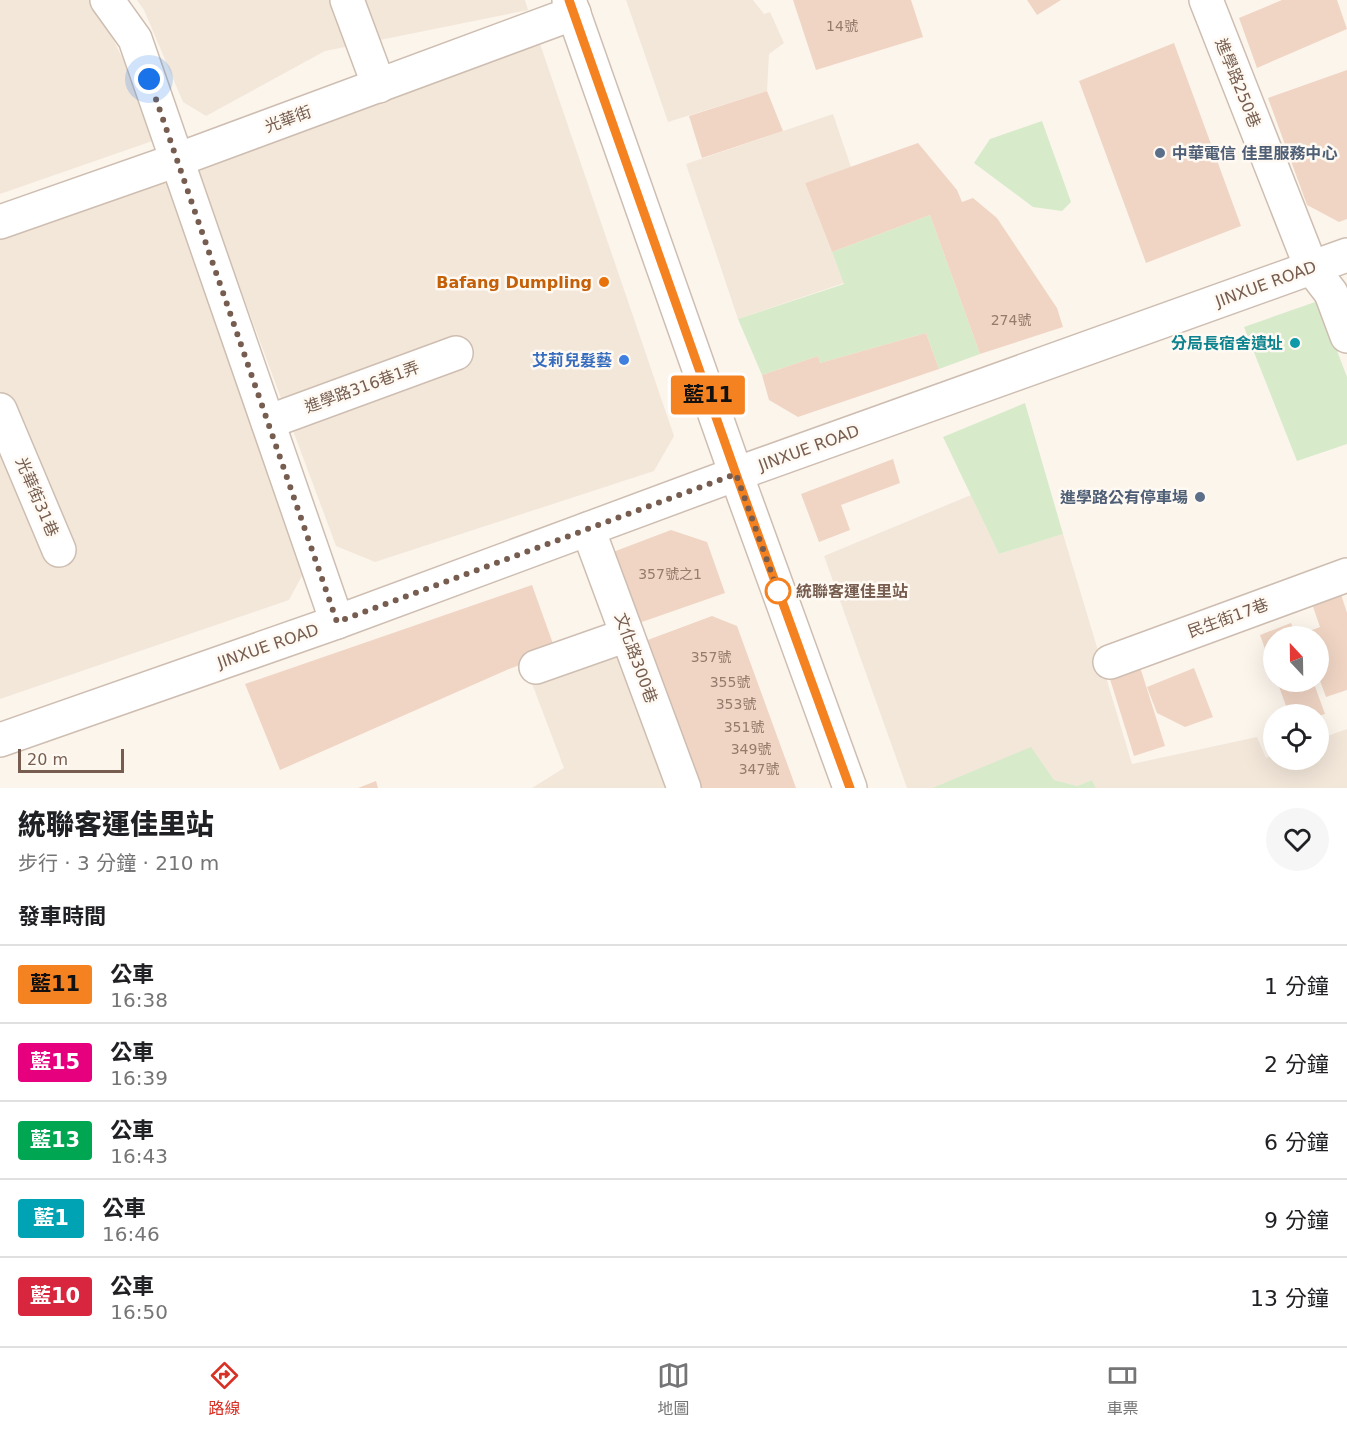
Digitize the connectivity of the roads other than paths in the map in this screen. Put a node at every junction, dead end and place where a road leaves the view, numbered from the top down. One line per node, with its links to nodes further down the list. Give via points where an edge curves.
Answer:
1 (107, 0): 6 (street, via 135,39)
2 (347, 0): 5 (street)
3 (1206, 0): 9 (street, 進學路250巷)
4 (572, 6): 5 (street, 光華街); 14 (street)
5 (379, 86): 6 (street, 光華街)
6 (177, 160): 7 (street, 光華街); 13 (street)
7 (0, 222)
8 (1347, 255): 9 (street, JINXUE ROAD)
9 (1311, 267): 10 (street, 進學路250巷, via 1331,293); 14 (street, JINXUE ROAD)
10 (1347, 336)
11 (456, 353): 13 (street, 進學路316巷1弄)
12 (0, 410): 16 (street, 光華街31巷)
13 (268, 422): 18 (street)
14 (736, 474): 15 (street, JINXUE ROAD); 24 (street)
15 (588, 529): 18 (street, JINXUE ROAD); 19 (street, 文化路300巷)
16 (59, 550)
17 (1347, 574): 20 (street, 民生街17巷)
18 (337, 622): 22 (street, JINXUE ROAD)
19 (627, 636): 21 (street); 23 (street, 文化路300巷)
20 (1110, 662)
21 (536, 667)
22 (0, 740)
23 (684, 788)
24 (850, 788)

